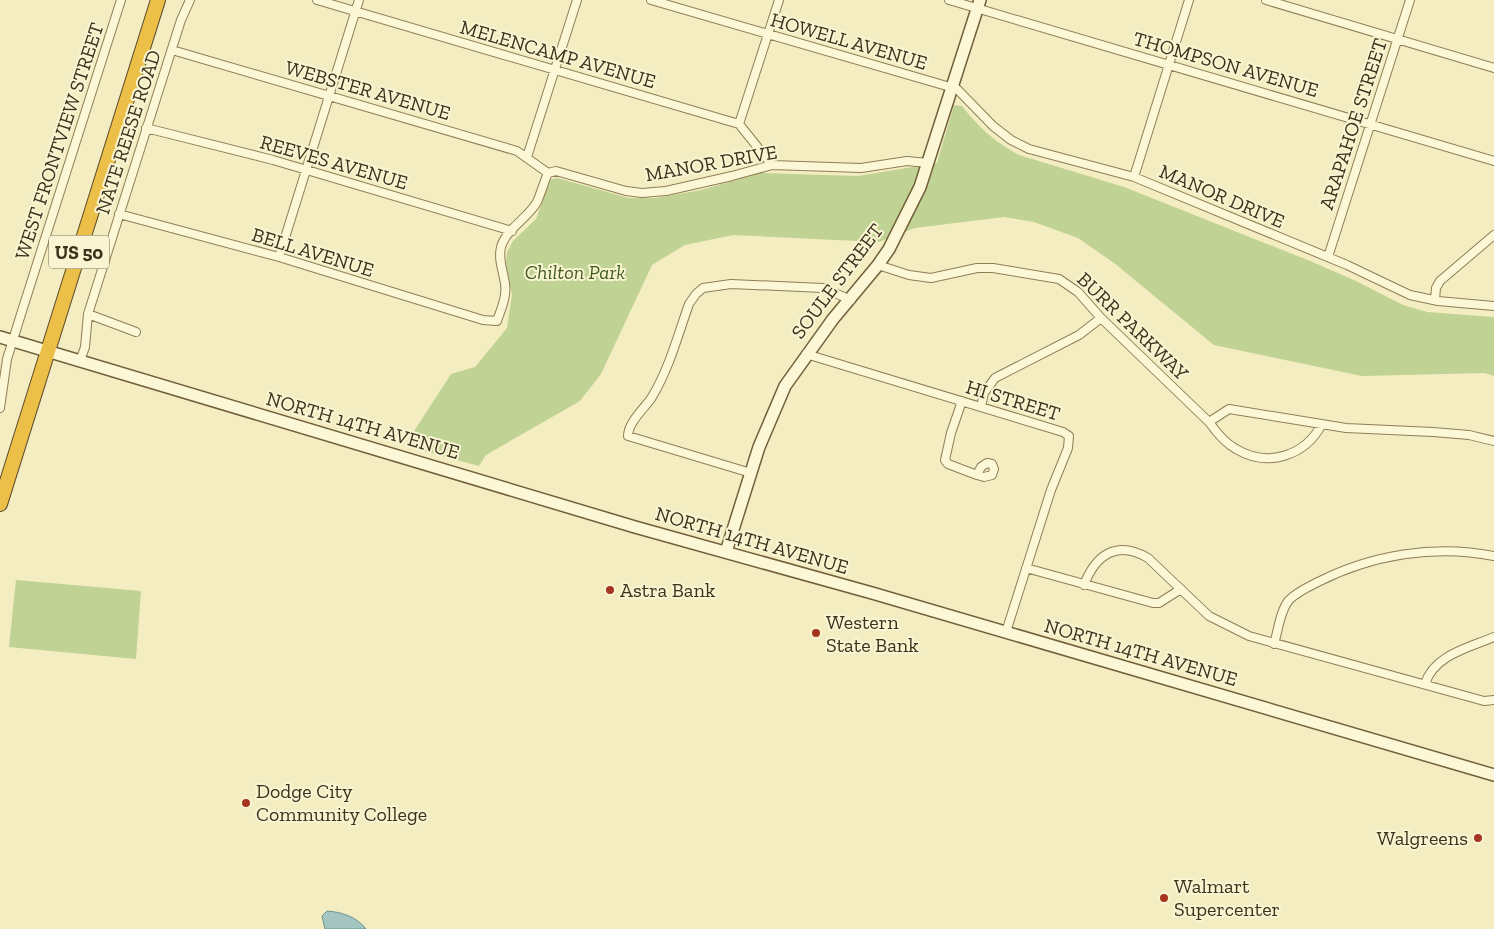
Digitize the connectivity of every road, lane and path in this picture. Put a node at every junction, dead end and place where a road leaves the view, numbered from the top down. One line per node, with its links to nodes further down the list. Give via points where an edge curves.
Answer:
1 (121, 0): 46 (street, WEST FRONTVIEW STREET)
2 (158, 0): 47 (highway, US 50)
3 (190, 0): 17 (street, NATE REESE ROAD)
4 (316, 0): 14 (street, MELENCAMP AVENUE)
5 (360, 0): 14 (street)
6 (577, 0): 20 (street)
7 (651, 0): 15 (street, HOWELL AVENUE)
8 (779, 0): 15 (street)
9 (949, 0): 13 (street, THOMPSON AVENUE)
10 (1189, 0): 18 (street)
11 (1266, 0): 16 (street)
12 (1410, 0): 16 (street, ARAPAHOE STREET)
13 (979, 4): 18 (street, THOMPSON AVENUE); 21 (main road, SOULE STREET)
14 (355, 12): 20 (street, MELENCAMP AVENUE); 22 (street)
15 (768, 35): 21 (street, HOWELL AVENUE); 24 (street)
16 (1397, 38): 19 (street); 23 (street, ARAPAHOE STREET)
17 (172, 50): 22 (street, WEBSTER AVENUE); 25 (street, NATE REESE ROAD)
18 (1169, 64): 23 (street, THOMPSON AVENUE); 32 (street)
19 (1494, 68)
20 (555, 69): 24 (street, MELENCAMP AVENUE); 26 (street)
21 (952, 88): 28 (main road, SOULE STREET); 32 (street, MANOR DRIVE, via 964,95 993,126 1029,149)
22 (329, 95): 26 (street, WEBSTER AVENUE, via 517,151); 30 (street)
23 (1369, 123): 27 (street, THOMPSON AVENUE); 36 (street, ARAPAHOE STREET)
24 (739, 124): 29 (street)
25 (146, 128): 30 (street, REEVES AVENUE); 33 (street, NATE REESE ROAD)
26 (527, 157): 31 (street, WEBSTER AVENUE)
27 (1494, 161)
28 (928, 163): 29 (street, MANOR DRIVE, via 907,161 861,168); 38 (main road, SOULE STREET, via 907,215)
29 (772, 164): 31 (street, MANOR DRIVE, via 732,176 642,193 556,172)
30 (306, 170): 34 (street, REEVES AVENUE); 37 (street)
31 (548, 173): 34 (street, via 537,201)
32 (1134, 177): 36 (street, MANOR DRIVE)
33 (119, 214): 37 (street, BELL AVENUE); 42 (street, NATE REESE ROAD)
34 (512, 231): 37 (street, BELL AVENUE, via 502,245 499,259 506,286 497,321 483,320)
35 (1494, 235): 40 (street, via 1440,281)
36 (1328, 257): 40 (street, MANOR DRIVE, via 1390,287)
37 (279, 258)
38 (878, 265): 39 (main road, SOULE STREET); 43 (street, BURR PARKWAY, via 931,278 977,268 993,268 1059,279 1078,292)
39 (851, 300): 48 (main road, SOULE STREET); 56 (street, via 822,288 731,284 703,288 689,304 662,376 628,433 630,438)
40 (1435, 300): 41 (street, MANOR DRIVE)
41 (1494, 306)
42 (88, 314): 44 (street); 49 (street, NATE REESE ROAD)
43 (1100, 318): 51 (street, via 1078,335 995,378 984,393); 53 (street, BURR PARKWAY)
44 (136, 332)
45 (0, 338): 46 (main road, NORTH 14TH AVENUE)
46 (12, 341): 47 (main road, NORTH 14TH AVENUE); 52 (street, WEST FRONTVIEW STREET)
47 (47, 351): 49 (main road, NORTH 14TH AVENUE); 58 (highway, US 50)
48 (806, 354): 50 (street, HI STREET); 56 (main road, SOULE STREET, via 785,386)
49 (80, 361): 59 (main road, NORTH 14TH AVENUE)
50 (962, 401): 51 (street, HI STREET); 57 (street, via 945,460)
51 (981, 407): 61 (street, HI STREET, via 1069,436 1068,448)
52 (0, 408)
53 (1209, 422): 54 (street, via 1228,409); 54 (street, BURR PARKWAY, via 1234,449 1268,458 1298,451)
54 (1322, 424): 55 (street, via 1469,435)
55 (1494, 442)
56 (751, 473): 59 (main road, SOULE STREET)
57 (977, 475)
58 (0, 504)
59 (726, 552): 64 (main road, NORTH 14TH AVENUE)
60 (1494, 556): 66 (street, via 1454,552 1409,554 1365,563 1328,577 1289,600)
61 (1026, 568): 62 (street); 64 (street, HI STREET)
62 (1084, 585): 63 (street, via 1153,603 1159,603); 63 (street, via 1096,561 1118,550 1129,550 1148,558)
63 (1181, 590): 66 (street, via 1210,616 1249,636)
64 (1006, 632): 69 (main road, NORTH 14TH AVENUE)
65 (1494, 637): 67 (street, via 1438,662 1428,673)
66 (1274, 644): 67 (street)
67 (1424, 684): 68 (street, via 1484,701)
68 (1494, 700)
69 (1494, 775)

